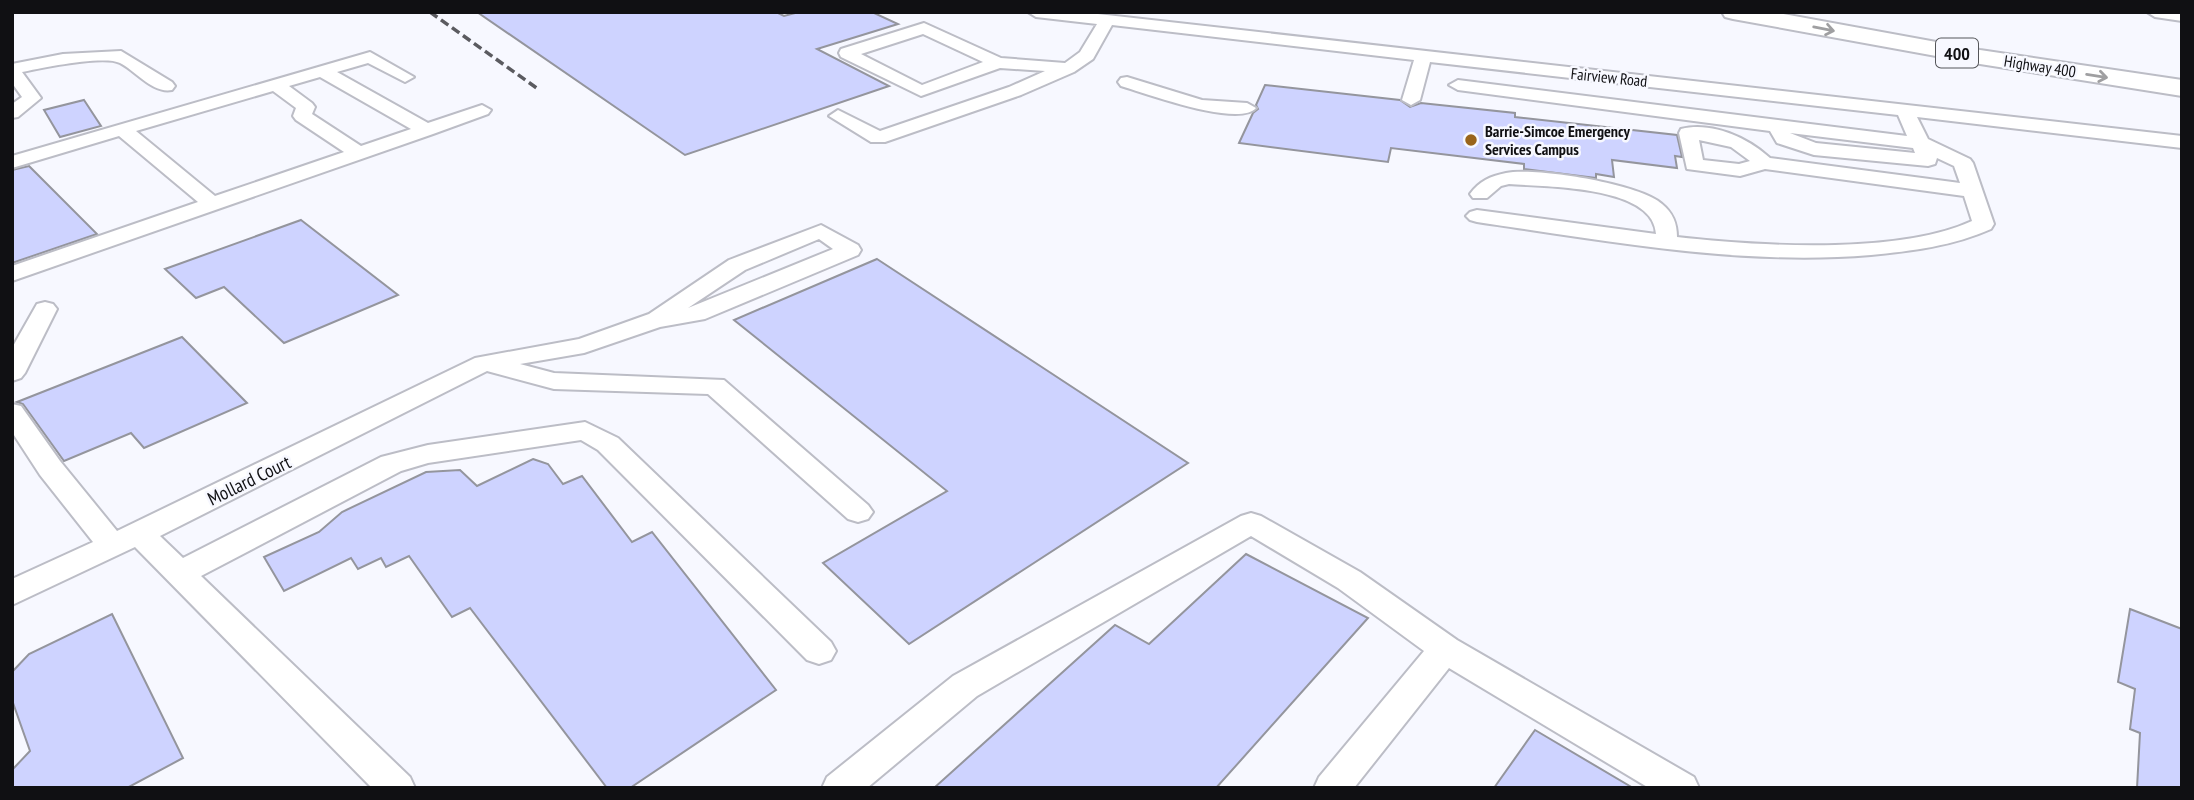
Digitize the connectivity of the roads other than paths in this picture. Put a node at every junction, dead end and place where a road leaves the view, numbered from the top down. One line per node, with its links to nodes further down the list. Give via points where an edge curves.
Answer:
1 (1036, 12): 6 (street, Fairview Road)
2 (1733, 12): 18 (highway, Highway 400 / 400, one-way to 18)
3 (1830, 12): 11 (highway, Highway 400 / 400)
4 (2155, 12): 5 (street)
5 (2182, 16)
6 (1107, 20): 7 (street, Fairview Road); 9 (street, via 1087,55)
7 (1423, 56): 20 (street); 24 (street, Fairview Road)
8 (998, 63): 8 (street, via 921,90 847,53 924,28); 9 (street)
9 (1068, 68): 26 (street, via 878,138)
10 (12, 70): 17 (street, via 64,60 121,57); 25 (street, via 32,98)
11 (2182, 70)
12 (322, 71): 13 (street, via 370,57); 15 (street); 27 (street)
13 (405, 77)
14 (1127, 82): 21 (street, via 1200,105)
15 (276, 85): 19 (street); 31 (street, via 306,107 302,116)
16 (1458, 85): 29 (street, via 1776,126 1784,139 1814,149 1928,160)
17 (166, 86)
18 (2182, 88)
19 (228, 99): 23 (street); 28 (street)
20 (1411, 100)
21 (1247, 108)
22 (482, 110): 27 (street)
23 (243, 111)
24 (1905, 111): 29 (street); 30 (street, Fairview Road)
25 (12, 113)
26 (838, 116)
27 (426, 130): 31 (street)
28 (123, 131): 32 (street); 36 (street)
29 (1920, 142): 34 (street, via 1963,163)
30 (2182, 142)
31 (359, 153): 36 (street)
32 (12, 162)
33 (1764, 163): 34 (street)
34 (1973, 191): 38 (street, via 1983,224 1965,233 1918,243 1822,251)
35 (1480, 194): 38 (street, via 1494,182 1509,178 1601,187 1653,205 1665,219)
36 (212, 204): 39 (street)
37 (1477, 216): 38 (street)
38 (1667, 241)
39 (12, 274)
40 (45, 309): 43 (street)
41 (655, 320): 41 (street, via 737,265 821,231 850,250 697,314); 42 (street, via 584,346)
42 (484, 363): 45 (street, via 554,381 715,386); 46 (street, Mollard Court)
43 (12, 373)
44 (12, 412): 46 (street, via 50,468)
45 (858, 512)
46 (126, 540): 47 (street); 48 (street, Mollard Court)
47 (180, 573): 50 (street, via 391,464 428,454 585,431 608,444); 51 (street)
48 (12, 593)
49 (1445, 649): 52 (street, via 1349,580 1251,523 965,686); 53 (street); 54 (street)
50 (819, 650)
51 (397, 788)
52 (840, 788)
53 (1332, 788)
54 (1681, 788)

